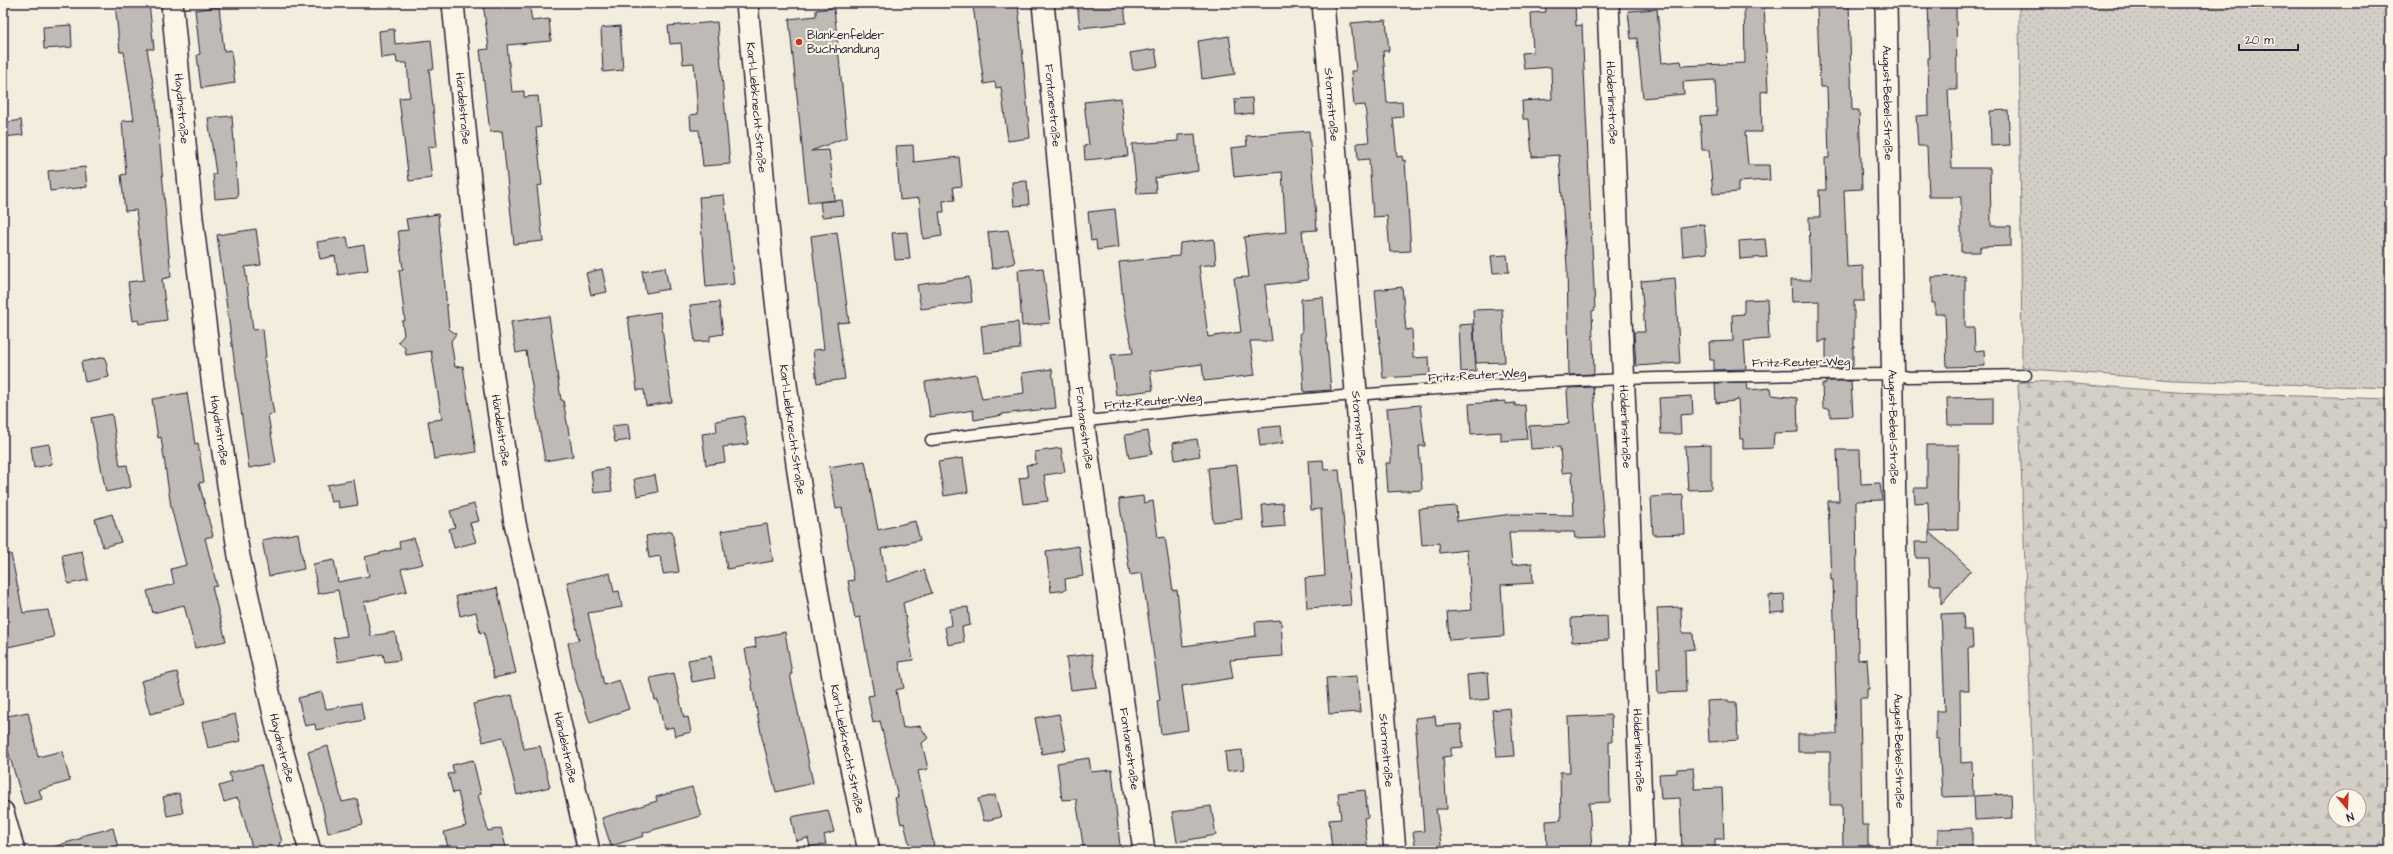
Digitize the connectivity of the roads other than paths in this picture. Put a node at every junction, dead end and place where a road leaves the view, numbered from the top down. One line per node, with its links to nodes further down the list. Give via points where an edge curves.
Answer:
1 (172, 3): 16 (street, Haydnstraße, via 192,226 239,556 280,742)
2 (453, 3): 17 (street, Händelstraße, via 491,363 515,523)
3 (747, 3): 18 (street, Karl-Liebknecht-Straße, via 796,457 843,734)
4 (1043, 3): 12 (street, Fontanestraße)
5 (1323, 3): 11 (street, Stormstraße)
6 (1608, 3): 10 (street, Hölderlinstraße)
7 (1886, 3): 8 (street, August-Bebel-Straße)
8 (1891, 374): 9 (lane, Fritz-Reuter-Weg, via 1909,377); 10 (lane, Fritz-Reuter-Weg); 22 (street, August-Bebel-Straße)
9 (2026, 375)
10 (1624, 379): 11 (lane, Fritz-Reuter-Weg); 21 (street, Hölderlinstraße)
11 (1356, 395): 12 (lane, Fritz-Reuter-Weg); 20 (street, Stormstraße)
12 (1083, 420): 13 (lane, Fritz-Reuter-Weg); 19 (street, Fontanestraße)
13 (930, 440)
14 (3, 812): 15 (street)
15 (14, 851)
16 (310, 851)
17 (590, 851)
18 (869, 851)
19 (1144, 851)
20 (1394, 851)
21 (1643, 851)
22 (1901, 851)

